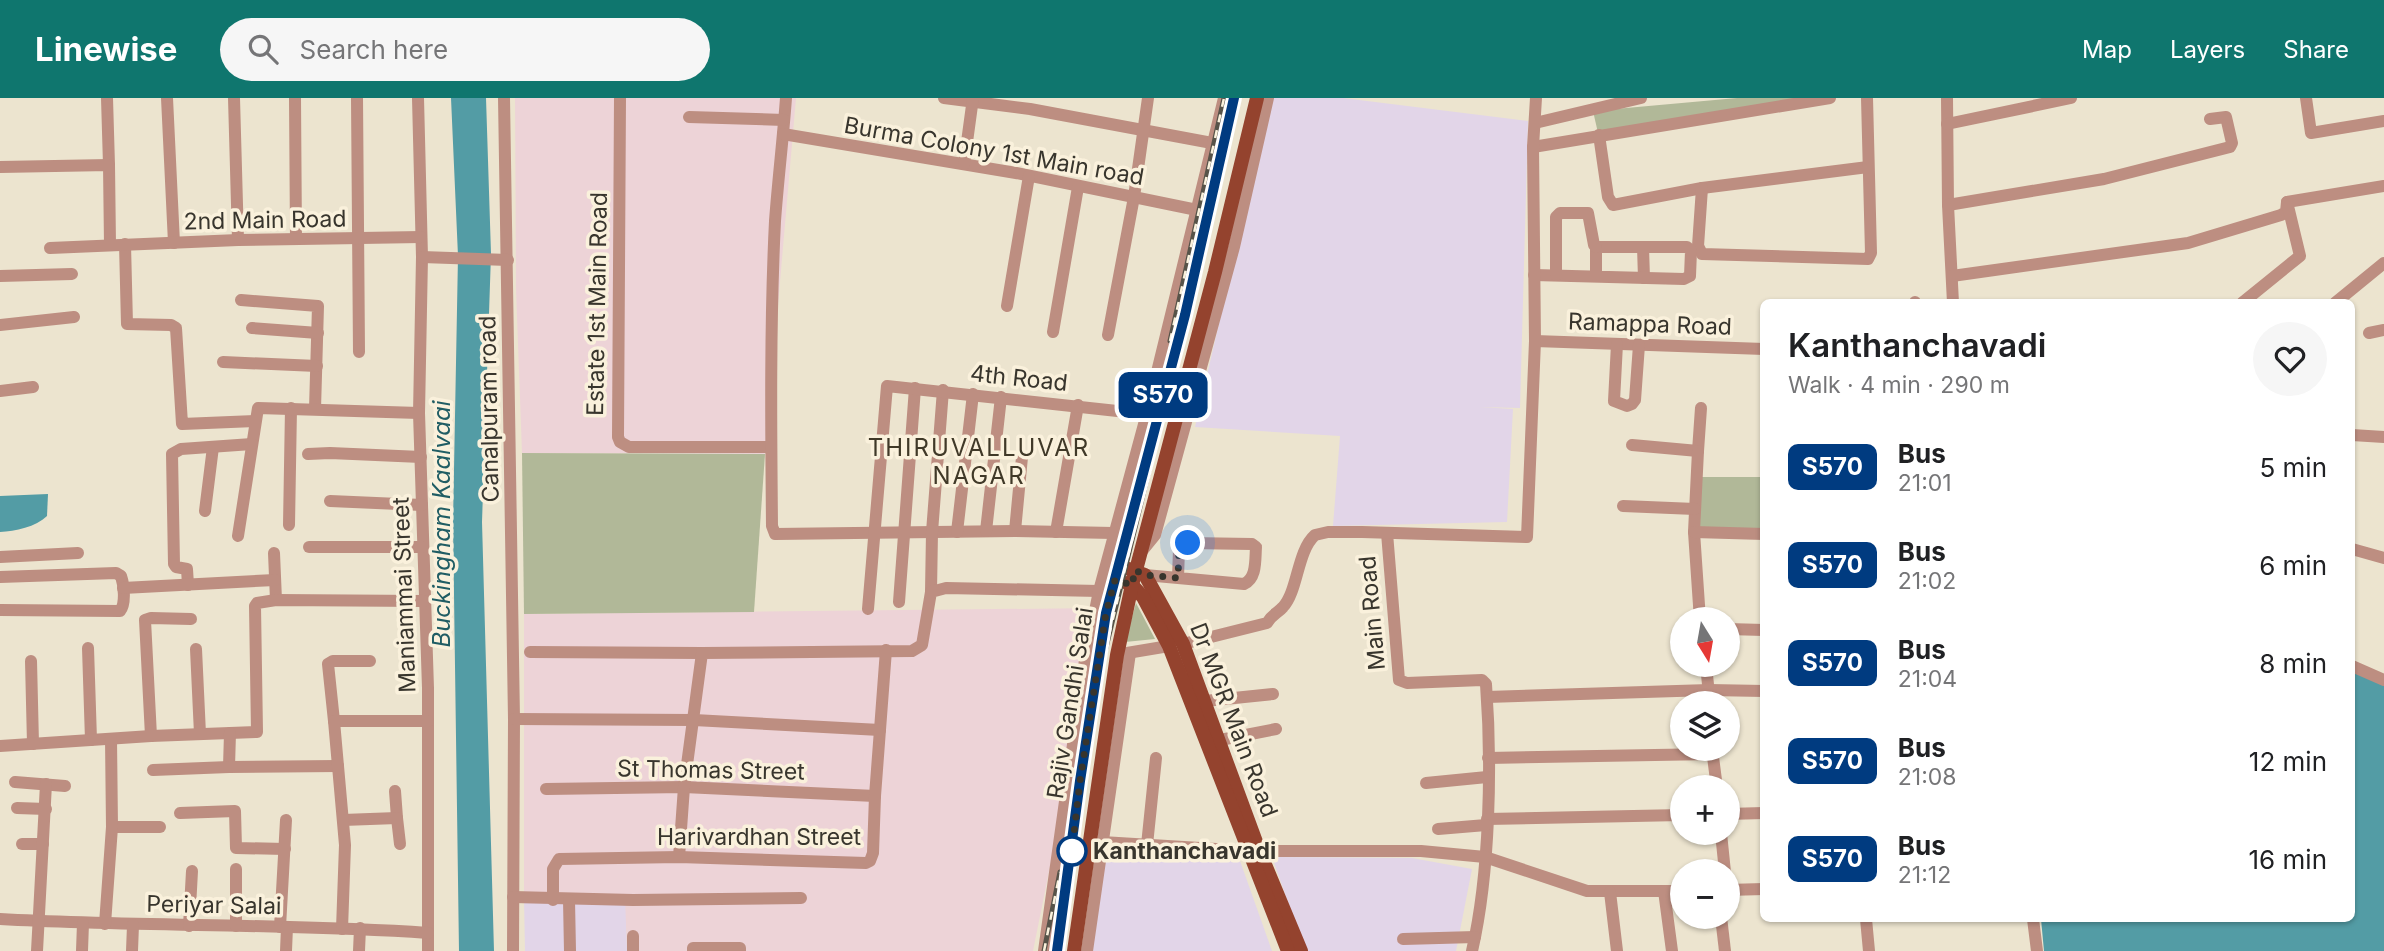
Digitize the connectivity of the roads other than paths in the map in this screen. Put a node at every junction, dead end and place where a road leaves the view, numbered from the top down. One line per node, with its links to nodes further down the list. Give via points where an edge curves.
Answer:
1 (107, 98): 39 (street)
2 (167, 98): 54 (street)
3 (234, 98): 53 (street)
4 (295, 98): 51 (street)
5 (357, 98): 52 (street)
6 (418, 98): 50 (street)
7 (504, 98): 61 (street, Canalpuram road)
8 (620, 98): 109 (street, Estate 1st Main Road, via 620,442 629,447)
9 (786, 98): 27 (street)
10 (944, 98): 23 (street)
11 (1148, 98): 32 (street)
12 (1224, 98): 36 (street)
13 (1234, 98): 31 (main road, Rajiv Gandhi Salai)
14 (1258, 98): 35 (main road, Rajiv Gandhi Salai)
15 (1268, 98): 94 (street, via 1234,247)
16 (1536, 98): 29 (street)
17 (1641, 98): 29 (street)
18 (1830, 98): 34 (street)
19 (1867, 98): 41 (street)
20 (1947, 98): 30 (street)
21 (2071, 98): 24 (street)
22 (2306, 98): 28 (street, via 2311,133)
23 (973, 100): 32 (street); 38 (street)
24 (2050, 100): 30 (street)
25 (689, 117): 27 (street)
26 (2210, 119): 48 (street, via 2227,117 2230,147 2104,179)
27 (784, 120): 33 (street)
28 (2384, 121)
29 (1535, 123): 37 (street)
30 (1947, 124): 48 (street)
31 (1227, 130): 35 (main road); 102 (main road, Rajiv Gandhi Salai, via 1185,315)
32 (1142, 131): 36 (street); 46 (street)
33 (783, 134): 38 (street, Burma Colony 1st Main road); 109 (street, via 773,275)
34 (1600, 135): 37 (street); 45 (street, via 1613,205)
35 (1248, 136): 94 (main road, Rajiv Gandhi Salai)
36 (1212, 144): 49 (street)
37 (1533, 147): 64 (street)
38 (964, 164): 42 (street, Burma Colony 1st Main road)
39 (108, 165): 40 (street); 56 (street)
40 (0, 167)
41 (1868, 167): 45 (street); 45 (street, via 1871,256 1865,259 1702,254 1698,246)
42 (1029, 176): 44 (street, Burma Colony 1st Main road); 74 (street)
43 (2384, 186): 47 (street)
44 (1078, 187): 46 (street, Burma Colony 1st Main road); 79 (street)
45 (1702, 188)
46 (1134, 197): 49 (street, Burma Colony 1st Main road); 82 (street)
47 (2287, 202): 68 (street, via 2281,215 2188,243); 71 (street, via 2300,256)
48 (1948, 205): 68 (street)
49 (1197, 210): 102 (street)
50 (421, 237): 52 (street, 2nd Main Road); 60 (street, Maniammai Street)
51 (296, 239): 52 (street, 2nd Main Road); 53 (street, 2nd Main Road)
52 (359, 239): 87 (street)
53 (238, 240): 54 (street, 2nd Main Road)
54 (174, 243): 55 (street, 2nd Main Road)
55 (125, 244): 56 (street, 2nd Main Road); 103 (street, via 127,324 176,328 183,424)
56 (110, 245): 59 (street, 2nd Main Road)
57 (1596, 247): 58 (street); 65 (street, via 1588,214 1560,213 1556,217); 67 (street)
58 (1643, 247): 69 (street); 69 (street, via 1687,247 1691,251 1688,279)
59 (50, 248)
60 (428, 257): 61 (street); 101 (street, Maniammai Street)
61 (502, 260): 174 (street, Canalpuram road)
62 (2384, 263): 72 (street)
63 (72, 275): 66 (street)
64 (1534, 275): 65 (street); 83 (street)
65 (1556, 275): 67 (street)
66 (0, 276)
67 (1596, 276): 69 (street)
68 (1952, 276): 70 (street)
69 (1644, 278)
70 (1953, 299)
71 (2247, 299)
72 (2339, 299)
73 (241, 300): 80 (street, via 316,305 320,311)
74 (1007, 306)
75 (74, 317): 76 (street)
76 (0, 325)
77 (252, 328): 80 (street)
78 (2384, 330): 81 (street)
79 (1053, 332)
80 (318, 333): 89 (street)
81 (2369, 333)
82 (1108, 335)
83 (1535, 341): 84 (street, Ramappa Road); 129 (street, via 1527,537)
84 (1617, 344): 85 (street, Ramappa Road); 85 (street, via 1614,401 1627,406 1635,400)
85 (1639, 345): 86 (street, Ramappa Road)
86 (1760, 349)
87 (359, 352)
88 (223, 362): 89 (street)
89 (317, 366): 100 (street)
90 (33, 387): 93 (street)
91 (915, 388): 92 (street, 4th Road); 122 (street); 127 (street, 4th Road, via 887,386)
92 (943, 390): 95 (street, 4th Road); 123 (street)
93 (0, 391)
94 (1190, 391): 141 (main road, Rajiv Gandhi Salai, via 1139,555)
95 (972, 394): 96 (street, 4th Road); 124 (street)
96 (1002, 397): 97 (street, 4th Road); 120 (street)
97 (1078, 405): 102 (street, 4th Road); 125 (street)
98 (291, 408): 100 (street); 103 (street, via 259,408); 119 (street)
99 (1700, 408): 110 (street)
100 (315, 409): 101 (street)
101 (419, 413): 112 (street, Maniammai Street)
102 (1152, 414): 128 (street); 139 (main road, Rajiv Gandhi Salai)
103 (255, 421): 106 (street)
104 (2355, 435): 105 (street)
105 (2384, 437)
106 (252, 444): 108 (street); 131 (street)
107 (1633, 445): 110 (street)
108 (213, 447): 118 (street); 144 (street, via 172,454 174,564 187,569)
109 (771, 447): 127 (street, via 775,534)
110 (1698, 451): 117 (street)
111 (308, 454): 112 (street)
112 (421, 457): 115 (street, Maniammai Street)
113 (1022, 457): 121 (street)
114 (330, 501): 115 (street)
115 (422, 505): 133 (street, Maniammai Street)
116 (1623, 506): 117 (street)
117 (1695, 509): 126 (street)
118 (205, 511)
119 (289, 525)
120 (986, 531): 121 (street); 124 (street)
121 (1015, 531): 125 (street)
122 (903, 532): 123 (street); 127 (street); 150 (street)
123 (932, 532): 124 (street); 147 (street)
124 (957, 532)
125 (1056, 532): 128 (street)
126 (1694, 532): 130 (street); 151 (street)
127 (874, 533): 152 (street)
128 (1113, 533): 146 (street)
129 (1387, 533): 157 (street, via 1315,535 1283,607 1267,623); 171 (street, Main Road, via 1399,680 1482,680)
130 (1760, 534)
131 (238, 536)
132 (309, 547): 133 (street)
133 (423, 547): 149 (street, Maniammai Street)
134 (2355, 551): 138 (street)
135 (78, 553): 137 (street)
136 (274, 553): 143 (street)
137 (0, 557)
138 (2384, 558)
139 (1116, 573): 141 (main road); 265 (main road, Rajiv Gandhi Salai, via 1106,613)
140 (0, 577): 145 (street, via 116,573)
141 (1137, 577): 142 (street); 157 (main road, Dr MGR Main Road); 163 (main road, Rajiv Gandhi Salai)
142 (1178, 578): 142 (street, via 1244,584 1253,575 1256,547 1188,543 1179,549)
143 (275, 580): 144 (street); 148 (street)
144 (188, 585): 145 (street)
145 (123, 588): 153 (street, via 122,610)
146 (1099, 591): 147 (street, via 946,588); 264 (street, via 1084,666)
147 (931, 592): 160 (street, via 922,645 912,650)
148 (276, 600): 149 (street); 180 (street, via 255,606 258,728)
149 (424, 601): 177 (street, Maniammai Street)
150 (899, 602)
151 (1699, 607)
152 (868, 609)
153 (0, 610)
154 (191, 619): 182 (street, via 145,620)
155 (1740, 629): 156 (street)
156 (1760, 630)
157 (1176, 645): 163 (street); 173 (main road, Dr MGR Main Road); 222 (main road, Dr MGR Main Road)
158 (88, 648): 184 (street)
159 (197, 649): 181 (street)
160 (886, 650): 162 (street); 179 (street, Harivardhan Street)
161 (530, 652): 162 (street)
162 (702, 653): 176 (street)
163 (1124, 654): 216 (street); 266 (main road, Rajiv Gandhi Salai)
164 (32, 661): 186 (street)
165 (370, 662): 175 (street, via 333,661 327,665)
166 (2355, 667): 168 (street)
167 (1707, 677): 169 (street)
168 (2384, 680)
169 (1709, 690): 170 (street); 171 (street)
170 (1760, 691)
171 (1487, 692): 190 (street)
172 (1273, 694): 173 (street)
173 (1205, 701): 185 (main road, Dr MGR Main Road)
174 (514, 719): 176 (street); 232 (street, Canalpuram road)
175 (334, 720): 177 (street); 192 (street)
176 (694, 720): 179 (street); 199 (street)
177 (428, 721): 249 (street, Maniammai Street)
178 (1276, 729): 185 (street)
179 (880, 730): 202 (street, Harivardhan Street)
180 (230, 733): 181 (street); 191 (street)
181 (200, 734): 182 (street)
182 (151, 736): 183 (street)
183 (111, 739): 184 (street); 213 (street)
184 (91, 740): 186 (street)
185 (1220, 740): 222 (main road, Dr MGR Main Road)
186 (33, 744): 187 (street)
187 (0, 746)
188 (1670, 753): 190 (street)
189 (1156, 758): 220 (street)
190 (1488, 758): 194 (street)
191 (229, 766): 192 (street); 193 (street)
192 (338, 766): 211 (street)
193 (153, 770)
194 (1487, 777): 196 (street); 212 (street)
195 (15, 782): 197 (street)
196 (1426, 783)
197 (46, 784): 198 (street); 204 (street)
198 (65, 786)
199 (684, 787): 200 (street, St Thomas Street); 202 (street, St Thomas Street); 223 (street)
200 (546, 789)
201 (395, 792): 209 (street)
202 (875, 796): 223 (street, Harivardhan Street, via 873,858 866,863)
203 (17, 808): 204 (street)
204 (46, 809): 218 (street)
205 (180, 813): 221 (street, via 235,811 236,848)
206 (1760, 813): 207 (street)
207 (1740, 814)
208 (1670, 815): 212 (street)
209 (397, 818): 211 (street); 219 (street)
210 (286, 820): 221 (street)
211 (343, 820): 247 (street)
212 (1487, 822): 215 (street); 224 (street)
213 (112, 827): 214 (street); 241 (street)
214 (160, 827)
215 (1438, 829)
216 (1102, 842): 220 (street); 267 (street)
217 (22, 844): 218 (street)
218 (43, 844): 237 (street)
219 (400, 844)
220 (1147, 845): 222 (street)
221 (285, 849): 245 (street)
222 (1254, 850): 224 (street, via 1421,851); 268 (main road, Dr MGR Main Road); 269 (main road, Dr MGR Main Road)
223 (679, 857): 234 (street, Harivardhan Street, via 559,859 553,869)
224 (1485, 857): 231 (street, via 1578,889); 251 (street)
225 (236, 869): 244 (street)
226 (192, 871): 243 (street)
227 (1760, 889): 228 (street)
228 (1740, 890)
229 (1664, 891): 230 (street); 231 (street); 272 (street)
230 (1670, 891)
231 (1610, 892): 271 (street)
232 (513, 897): 234 (street); 259 (street, Canalpuram road)
233 (801, 898): 235 (street)
234 (553, 900): 235 (street)
235 (569, 900): 260 (street)
236 (0, 919): 237 (street, Periyar Salai)
237 (40, 921): 240 (street, Periyar Salai); 253 (street)
238 (1866, 922): 274 (street)
239 (2033, 922): 275 (street)
240 (83, 923): 241 (street, Periyar Salai); 254 (street)
241 (106, 924): 242 (street, Periyar Salai)
242 (133, 925): 243 (street, Periyar Salai); 255 (street)
243 (189, 926): 244 (street, Periyar Salai)
244 (236, 926): 245 (street, Periyar Salai)
245 (283, 927): 247 (street, Periyar Salai); 256 (street)
246 (360, 928): 247 (street, Periyar Salai); 249 (street, Periyar Salai); 257 (street)
247 (342, 929)
248 (1722, 929): 273 (street)
249 (428, 933): 258 (street, Maniammai Street)
250 (633, 936): 261 (street)
251 (1475, 937): 252 (street); 270 (street)
252 (1403, 939)
253 (37, 951)
254 (82, 951)
255 (132, 951)
256 (286, 951)
257 (359, 951)
258 (428, 951)
259 (513, 951)
260 (570, 951)
261 (634, 951)
262 (693, 951): 263 (street)
263 (740, 951)
264 (1044, 951)
265 (1057, 951)
266 (1074, 951)
267 (1087, 951)
268 (1288, 951)
269 (1301, 951)
270 (1472, 951)
271 (1618, 951)
272 (1672, 951)
273 (1725, 951)
274 (1869, 951)
275 (2037, 951)

